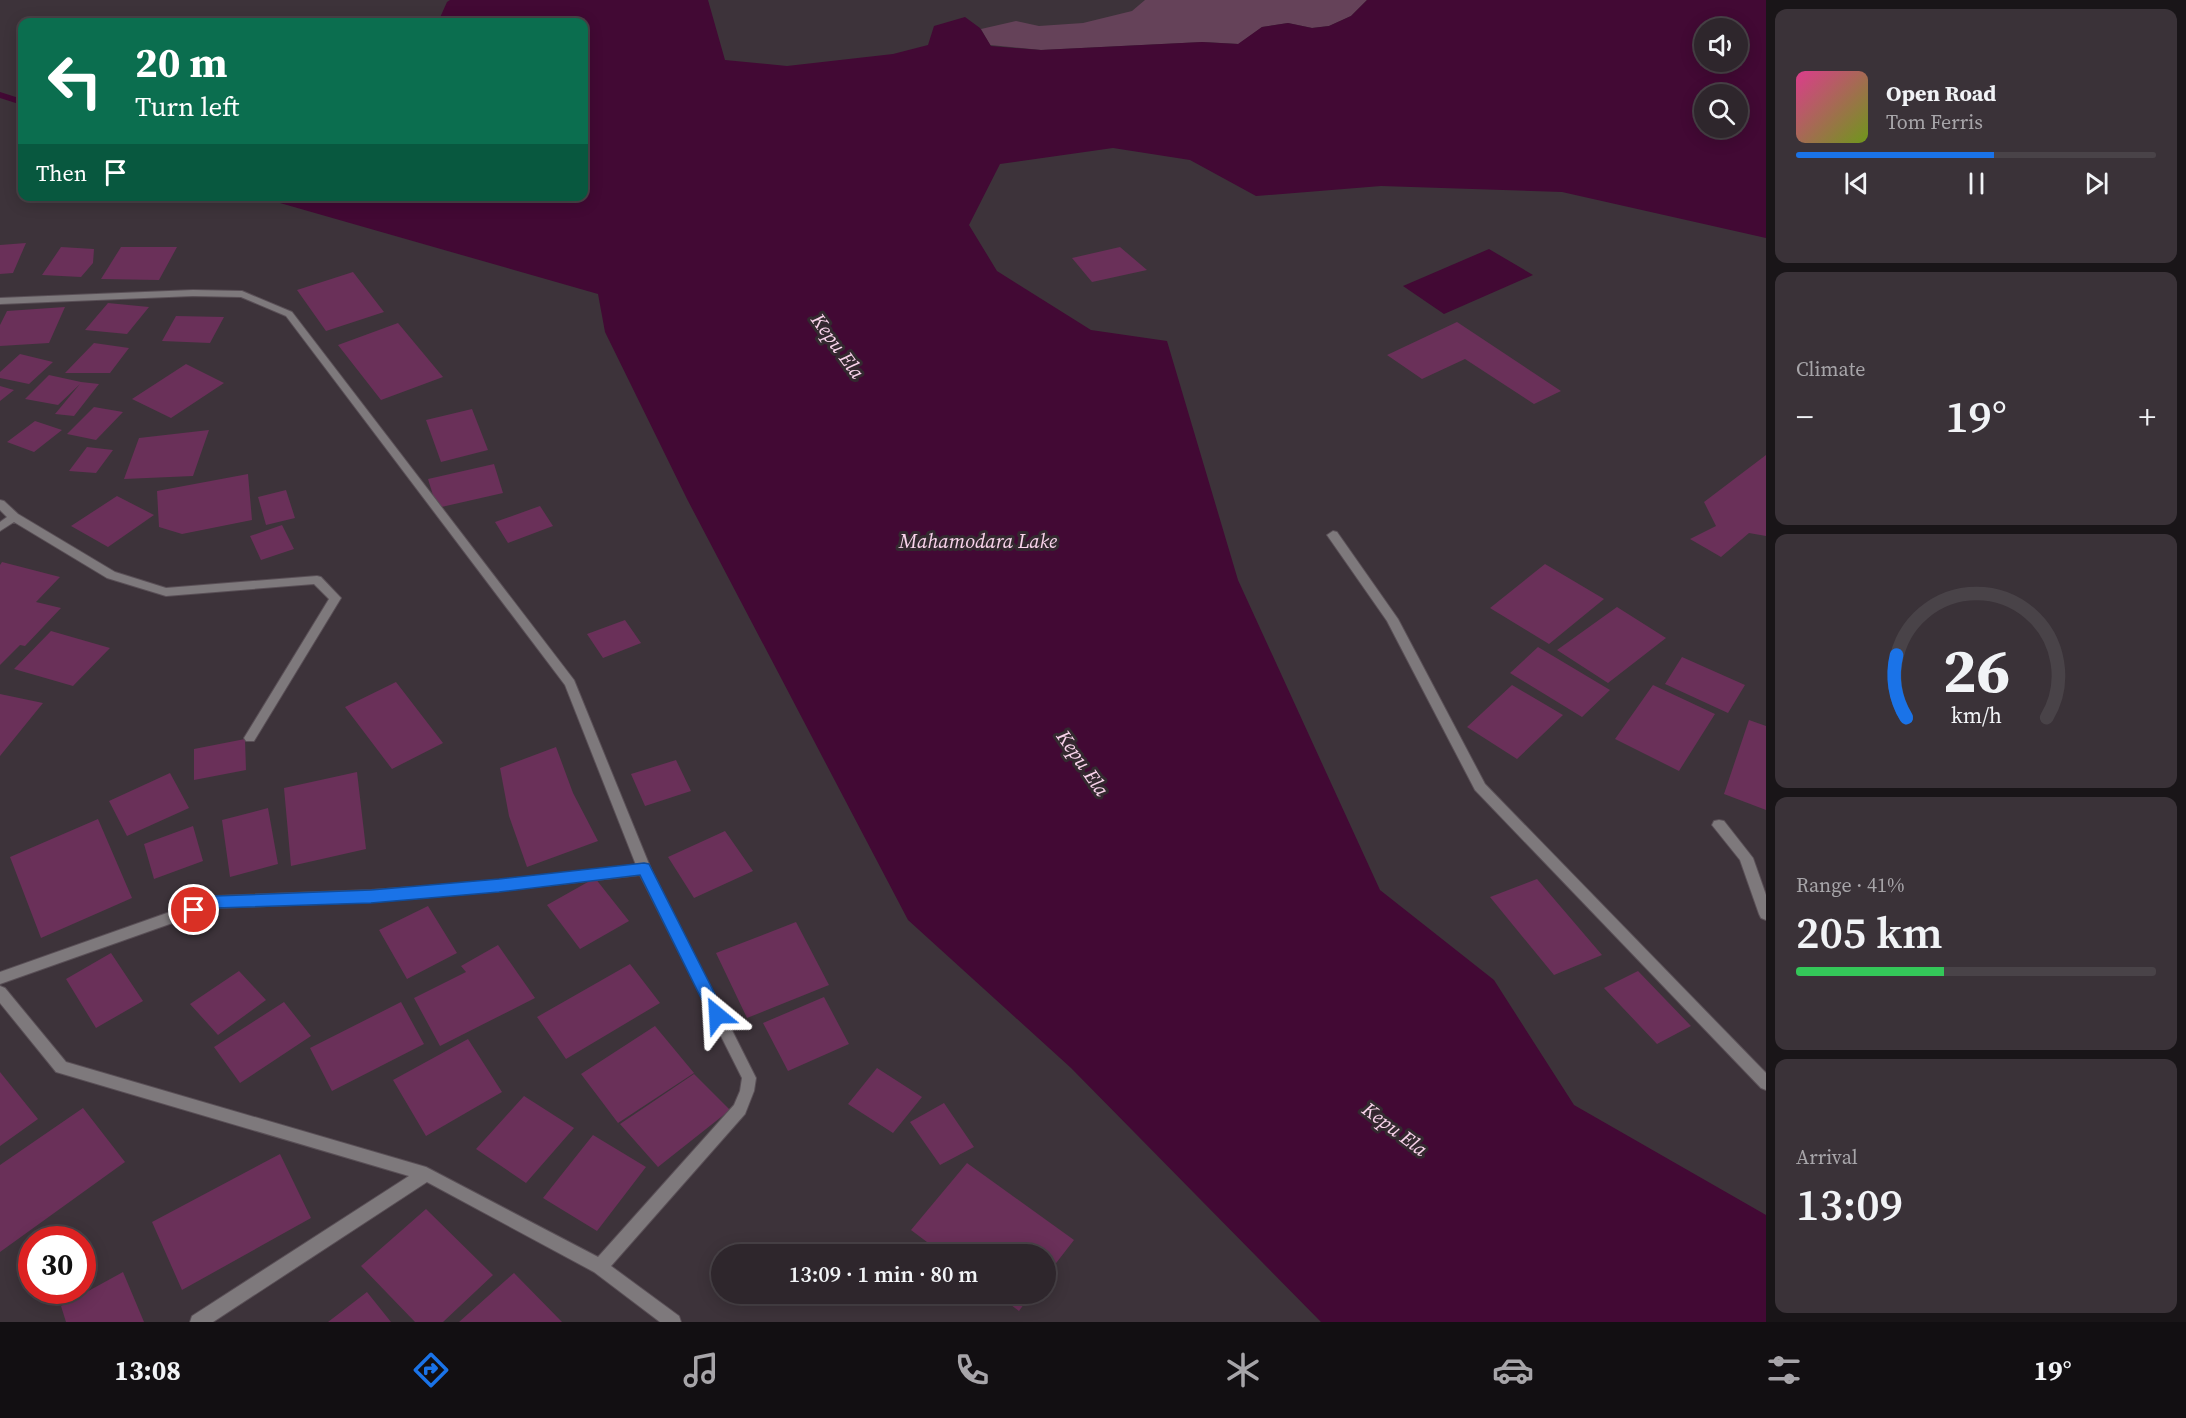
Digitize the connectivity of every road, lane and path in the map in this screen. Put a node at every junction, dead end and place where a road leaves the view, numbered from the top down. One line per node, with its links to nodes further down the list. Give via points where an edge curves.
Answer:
1 (0, 301): 8 (street, via 242,294 289,314 570,683)
2 (0, 504): 3 (street)
3 (14, 517): 4 (street); 6 (street, via 111,575 166,592 317,580 335,598)
4 (0, 527)
5 (1333, 535): 12 (street, via 1392,619 1480,788)
6 (250, 738)
7 (1719, 825): 9 (street, via 1746,858)
8 (644, 869): 10 (street, via 371,897 215,902); 14 (street, via 749,1078 740,1108)
9 (1766, 914)
10 (0, 978)
11 (0, 992): 13 (street, via 61,1067)
12 (1766, 1083)
13 (426, 1174): 14 (street); 15 (street)
14 (600, 1267): 16 (street)
15 (198, 1322)
16 (673, 1322)

